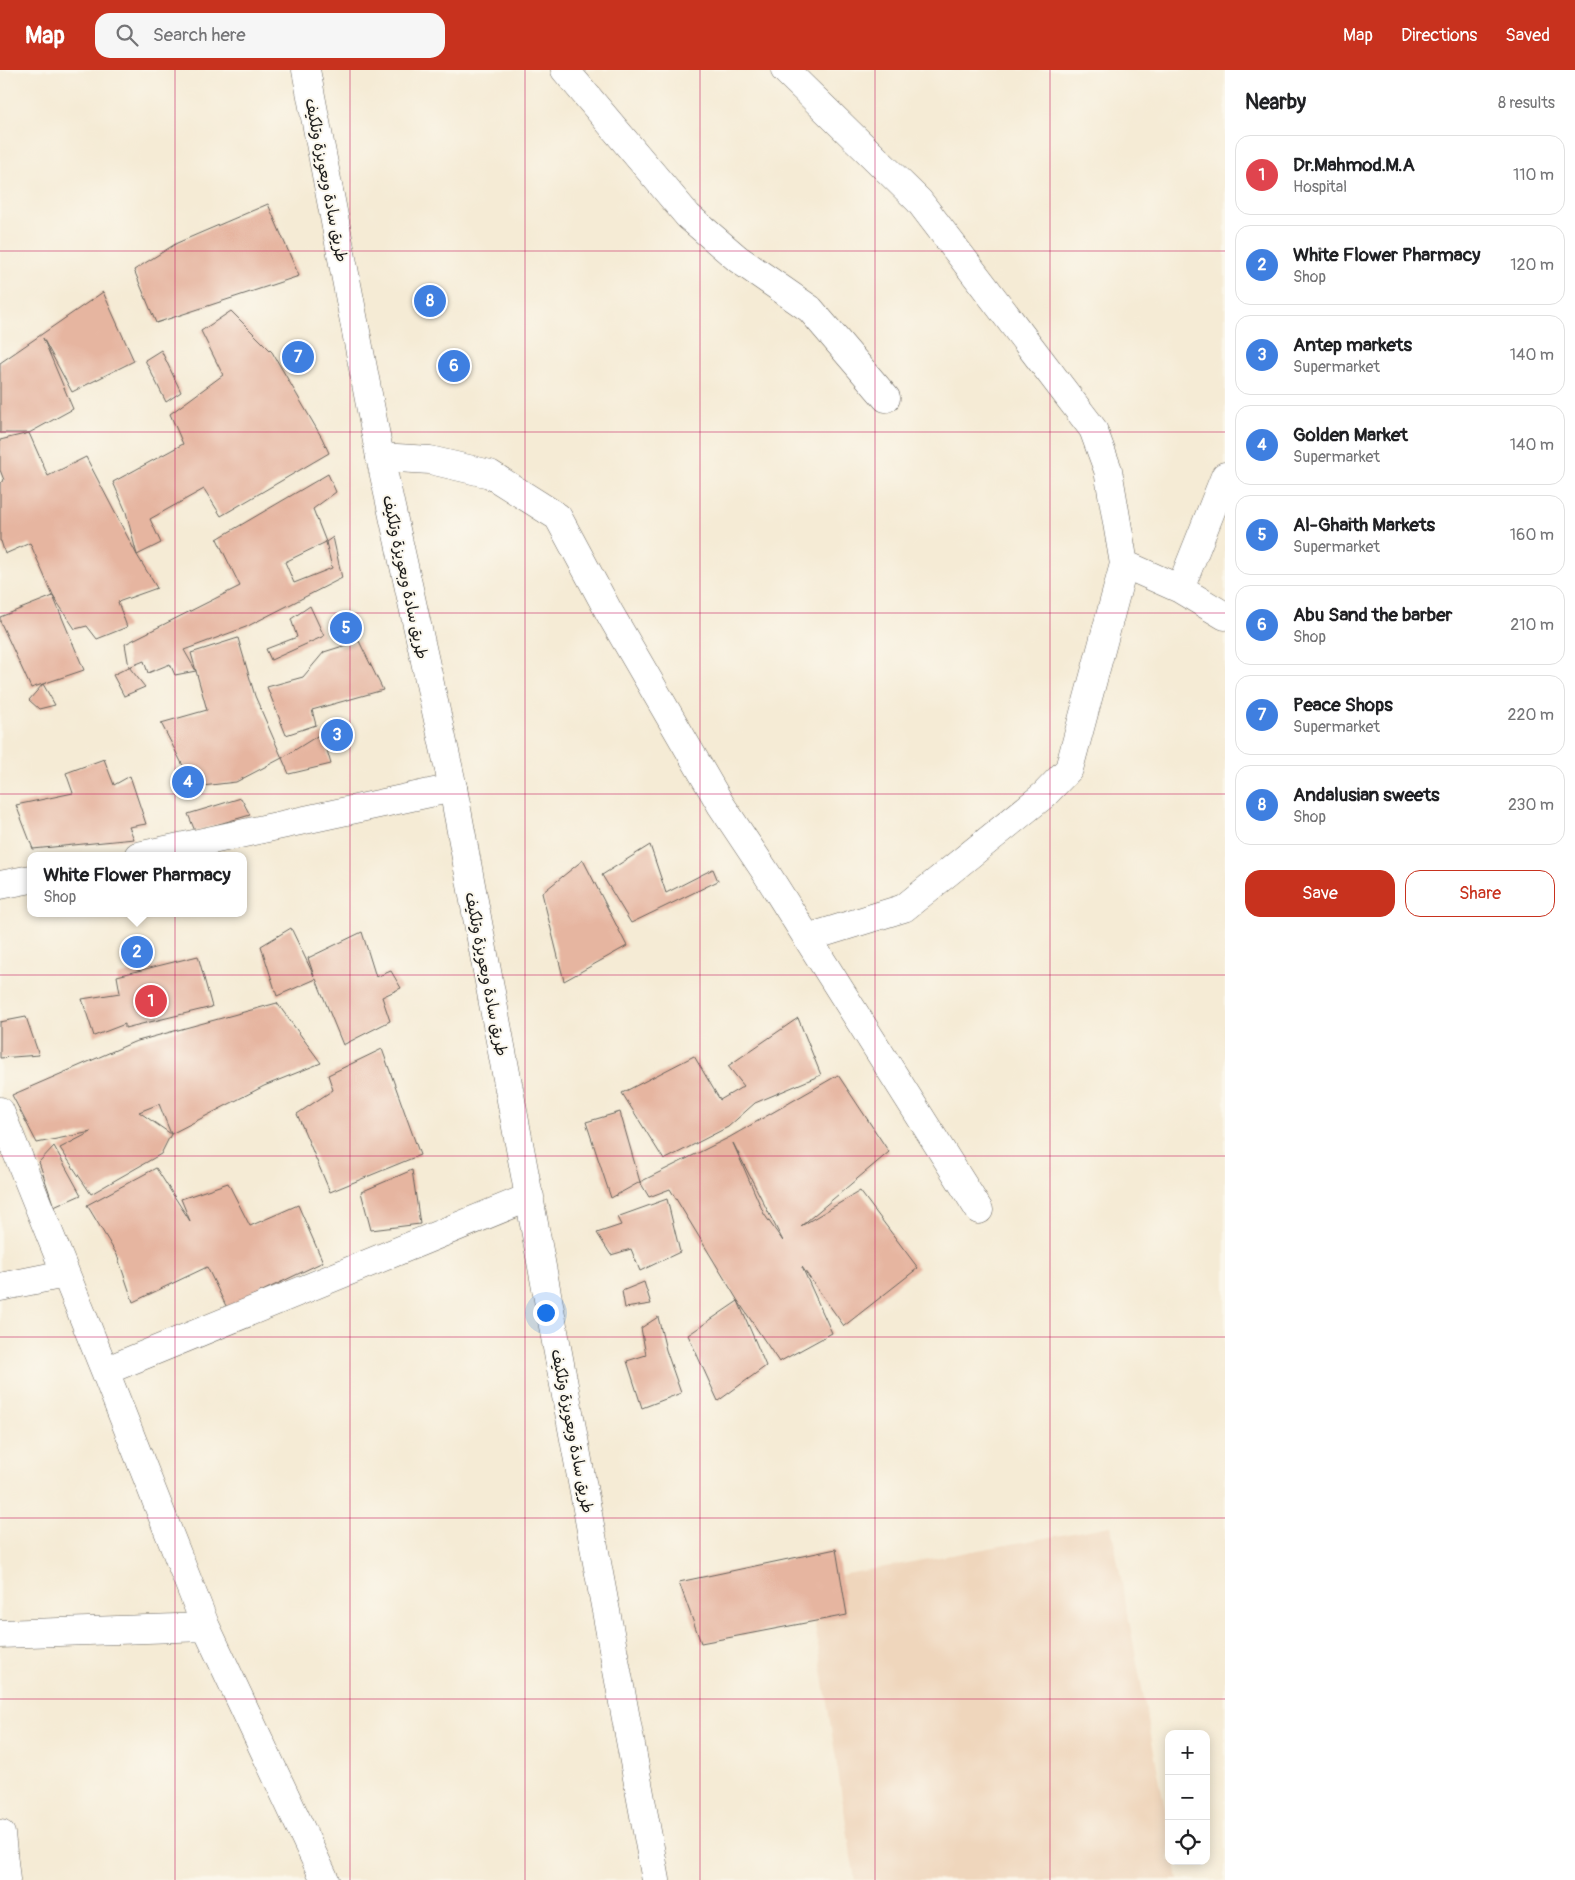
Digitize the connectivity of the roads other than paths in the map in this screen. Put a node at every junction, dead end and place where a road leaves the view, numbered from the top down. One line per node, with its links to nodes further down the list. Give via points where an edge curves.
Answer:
1 (306, 70): 5 (street, طريق سادة وبعويزة وتلكيف)
2 (565, 70): 4 (street, via 688,216 738,259 810,309)
3 (785, 70): 7 (street, via 920,201 1093,429 1108,470)
4 (886, 398)
5 (380, 457): 10 (street, طريق سادة وبعويزة وتلكيف); 14 (street, via 430,460 490,474 558,517 721,805)
6 (1225, 476): 8 (street)
7 (1124, 564): 8 (street); 14 (street, via 1068,770 1044,795 904,908)
8 (1180, 589): 9 (street)
9 (1225, 616)
10 (452, 788): 11 (street); 16 (street, طريق سادة وبعويزة وتلكيف)
11 (156, 852)
12 (27, 880): 13 (street)
13 (0, 886)
14 (807, 938): 17 (street)
15 (0, 1112): 18 (street)
16 (530, 1198): 20 (street); 26 (street, طريق سادة وبعويزة وتلكيف)
17 (978, 1210)
18 (65, 1274): 19 (street); 20 (street)
19 (0, 1287)
20 (105, 1371): 21 (street)
21 (206, 1627): 22 (street); 25 (street)
22 (0, 1634)
23 (1, 1834): 24 (street)
24 (6, 1880)
25 (325, 1880)
26 (656, 1880)

